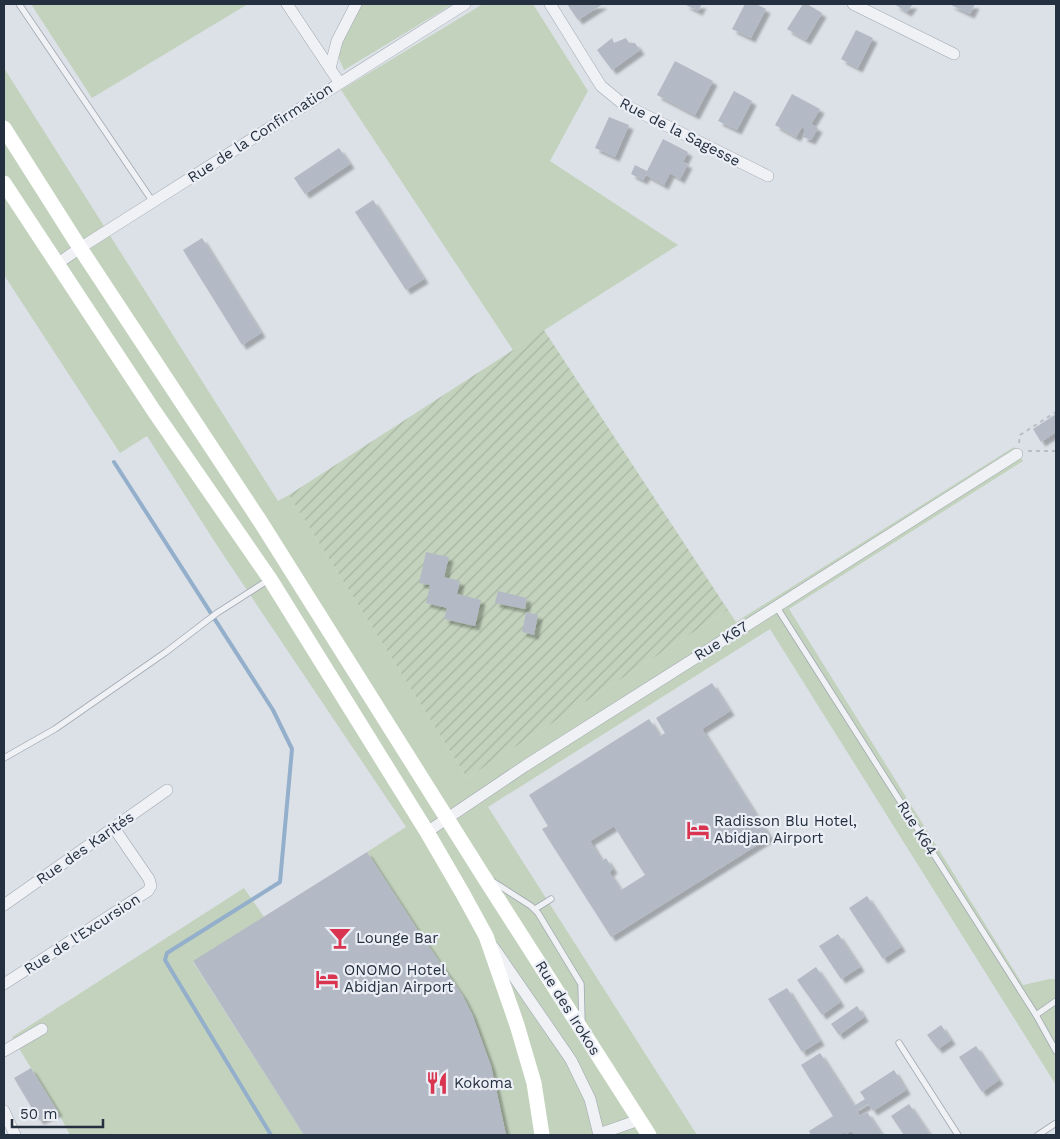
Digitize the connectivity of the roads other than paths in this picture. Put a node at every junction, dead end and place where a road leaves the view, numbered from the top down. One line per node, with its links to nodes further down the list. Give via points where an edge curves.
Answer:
1 (20, 4): 13 (lane)
2 (287, 4): 8 (street)
3 (356, 4): 8 (street, via 336,41)
4 (465, 4): 9 (street, Rue de la Confirmation)
5 (550, 4): 11 (street, Rue de la Sagesse, via 601,86 615,98)
6 (853, 4): 7 (street)
7 (954, 54)
8 (330, 68): 9 (street)
9 (339, 82): 13 (street, Rue de la Confirmation)
10 (4, 128): 14 (main road, Rue des Irokos)
11 (768, 176)
12 (4, 183): 15 (main road)
13 (154, 202): 14 (street, Rue de la Confirmation)
14 (80, 248): 15 (street, Rue de la Confirmation); 21 (main road, Rue des Irokos, via 254,513)
15 (58, 264): 17 (main road)
16 (1017, 454): 18 (street, Rue K67)
17 (270, 579): 19 (lane, via 55,729); 23 (main road)
18 (776, 606): 21 (street, Rue K67); 32 (lane, Rue K64)
19 (4, 758)
20 (166, 790): 22 (street, Rue des Karités)
21 (447, 819): 23 (street, Rue K67); 24 (main road, Rue des Irokos)
22 (114, 828): 27 (street, Rue des Karités); 30 (street, Rue de l'Excursion, via 149,879 151,886 148,891)
23 (427, 832): 25 (main road)
24 (484, 878): 25 (main road); 28 (lane); 34 (main road, Rue des Irokos)
25 (463, 894): 29 (main road)
26 (551, 898): 28 (lane)
27 (4, 905)
28 (535, 909): 34 (lane, via 581,984)
29 (486, 936): 42 (main road, via 518,1025 534,1083); 43 (street, via 571,1060 590,1099)
30 (4, 984)
31 (1056, 1001): 32 (lane)
32 (1036, 1015): 37 (lane, Rue K64)
33 (42, 1029): 36 (street)
34 (582, 1032): 39 (main road, Rue des Irokos)
35 (899, 1043): 45 (lane)
36 (4, 1051)
37 (1056, 1051)
38 (4, 1111): 41 (street)
39 (639, 1120): 43 (street); 44 (main road, Rue des Irokos)
40 (1056, 1124): 46 (lane)
41 (15, 1135)
42 (542, 1135)
43 (599, 1135)
44 (649, 1135)
45 (958, 1135)
46 (1038, 1135)

